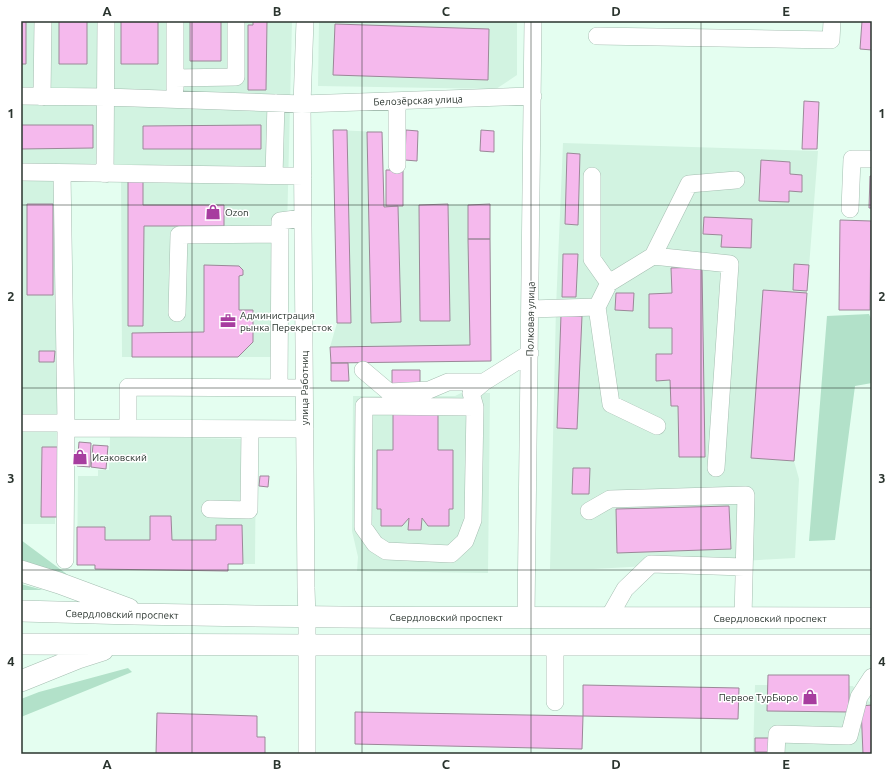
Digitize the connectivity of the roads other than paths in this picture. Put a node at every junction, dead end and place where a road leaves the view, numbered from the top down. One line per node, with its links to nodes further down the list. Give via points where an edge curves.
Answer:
1 (43, 21): 12 (street)
2 (106, 21): 13 (street)
3 (175, 21): 9 (street)
4 (236, 21): 9 (street, via 236,77)
5 (305, 21): 17 (street, улица Работниц)
6 (533, 21): 11 (street, Полковая улица)
7 (832, 21): 8 (street, via 832,40)
8 (597, 36)
9 (175, 78): 14 (street)
10 (21, 96): 12 (street, Белозёрская улица)
11 (533, 96): 15 (street, Белозёрская улица); 33 (street, Полковая улица)
12 (42, 97): 13 (street, Белозёрская улица)
13 (106, 97): 14 (street, Белозёрская улица); 22 (street)
14 (175, 99): 16 (street, Белозёрская улица)
15 (397, 101): 17 (street, Белозёрская улица); 19 (street)
16 (276, 103): 17 (street, Белозёрская улица); 23 (street)
17 (302, 104): 24 (street, улица Работниц)
18 (872, 159): 27 (street, via 852,159)
19 (397, 165)
20 (21, 172): 21 (street)
21 (62, 173): 22 (street); 42 (street)
22 (105, 174): 23 (street)
23 (274, 176): 24 (street)
24 (303, 176): 28 (street, улица Работниц)
25 (592, 176): 31 (street, via 592,259)
26 (736, 180): 30 (street, via 689,184)
27 (850, 209)
28 (303, 218): 29 (street, via 280,221); 39 (street, улица Работниц)
29 (280, 234): 34 (street, via 179,235); 38 (street)
30 (653, 256): 31 (street); 47 (street, via 730,264)
31 (609, 283): 32 (street)
32 (597, 307): 33 (street); 43 (street, via 611,404)
33 (530, 309): 35 (street, Полковая улица)
34 (177, 313)
35 (530, 353): 37 (street); 56 (street, Полковая улица)
36 (363, 370): 37 (street, via 389,392 429,390 448,382)
37 (484, 382): 40 (street, via 471,393)
38 (279, 388): 39 (street); 44 (street, via 128,387)
39 (304, 388): 46 (street, улица Работниц)
40 (475, 407): 40 (street, via 364,406 363,527 375,544 386,550 451,554 465,541 473,520)
41 (21, 423): 42 (street)
42 (66, 425): 44 (street); 50 (street)
43 (656, 426)
44 (128, 428): 45 (street)
45 (250, 429): 46 (street); 48 (street, via 249,510)
46 (305, 429): 55 (street, улица Работниц)
47 (716, 468)
48 (210, 509)
49 (589, 510): 51 (street, via 610,500 746,495)
50 (65, 560)
51 (744, 567): 57 (street, via 651,564 625,589); 58 (street)
52 (21, 571): 54 (main road)
53 (21, 611): 54 (main road, Свердловский проспект)
54 (146, 615): 55 (main road, Свердловский проспект)
55 (307, 617): 56 (main road, Свердловский проспект); 64 (street, улица Работниц)
56 (526, 617): 57 (main road, Свердловский проспект)
57 (609, 617): 58 (main road, Свердловский проспект)
58 (743, 618): 59 (main road, Свердловский проспект)
59 (872, 618)
60 (21, 644): 62 (main road)
61 (872, 644): 63 (main road)
62 (119, 645): 64 (main road); 66 (main road)
63 (555, 645): 64 (main road); 67 (street)
64 (307, 646): 68 (street, улица Работниц)
65 (872, 677): 69 (street, via 859,697 849,736 777,734)
66 (21, 681)
67 (555, 702)
68 (307, 754)
69 (776, 754)

